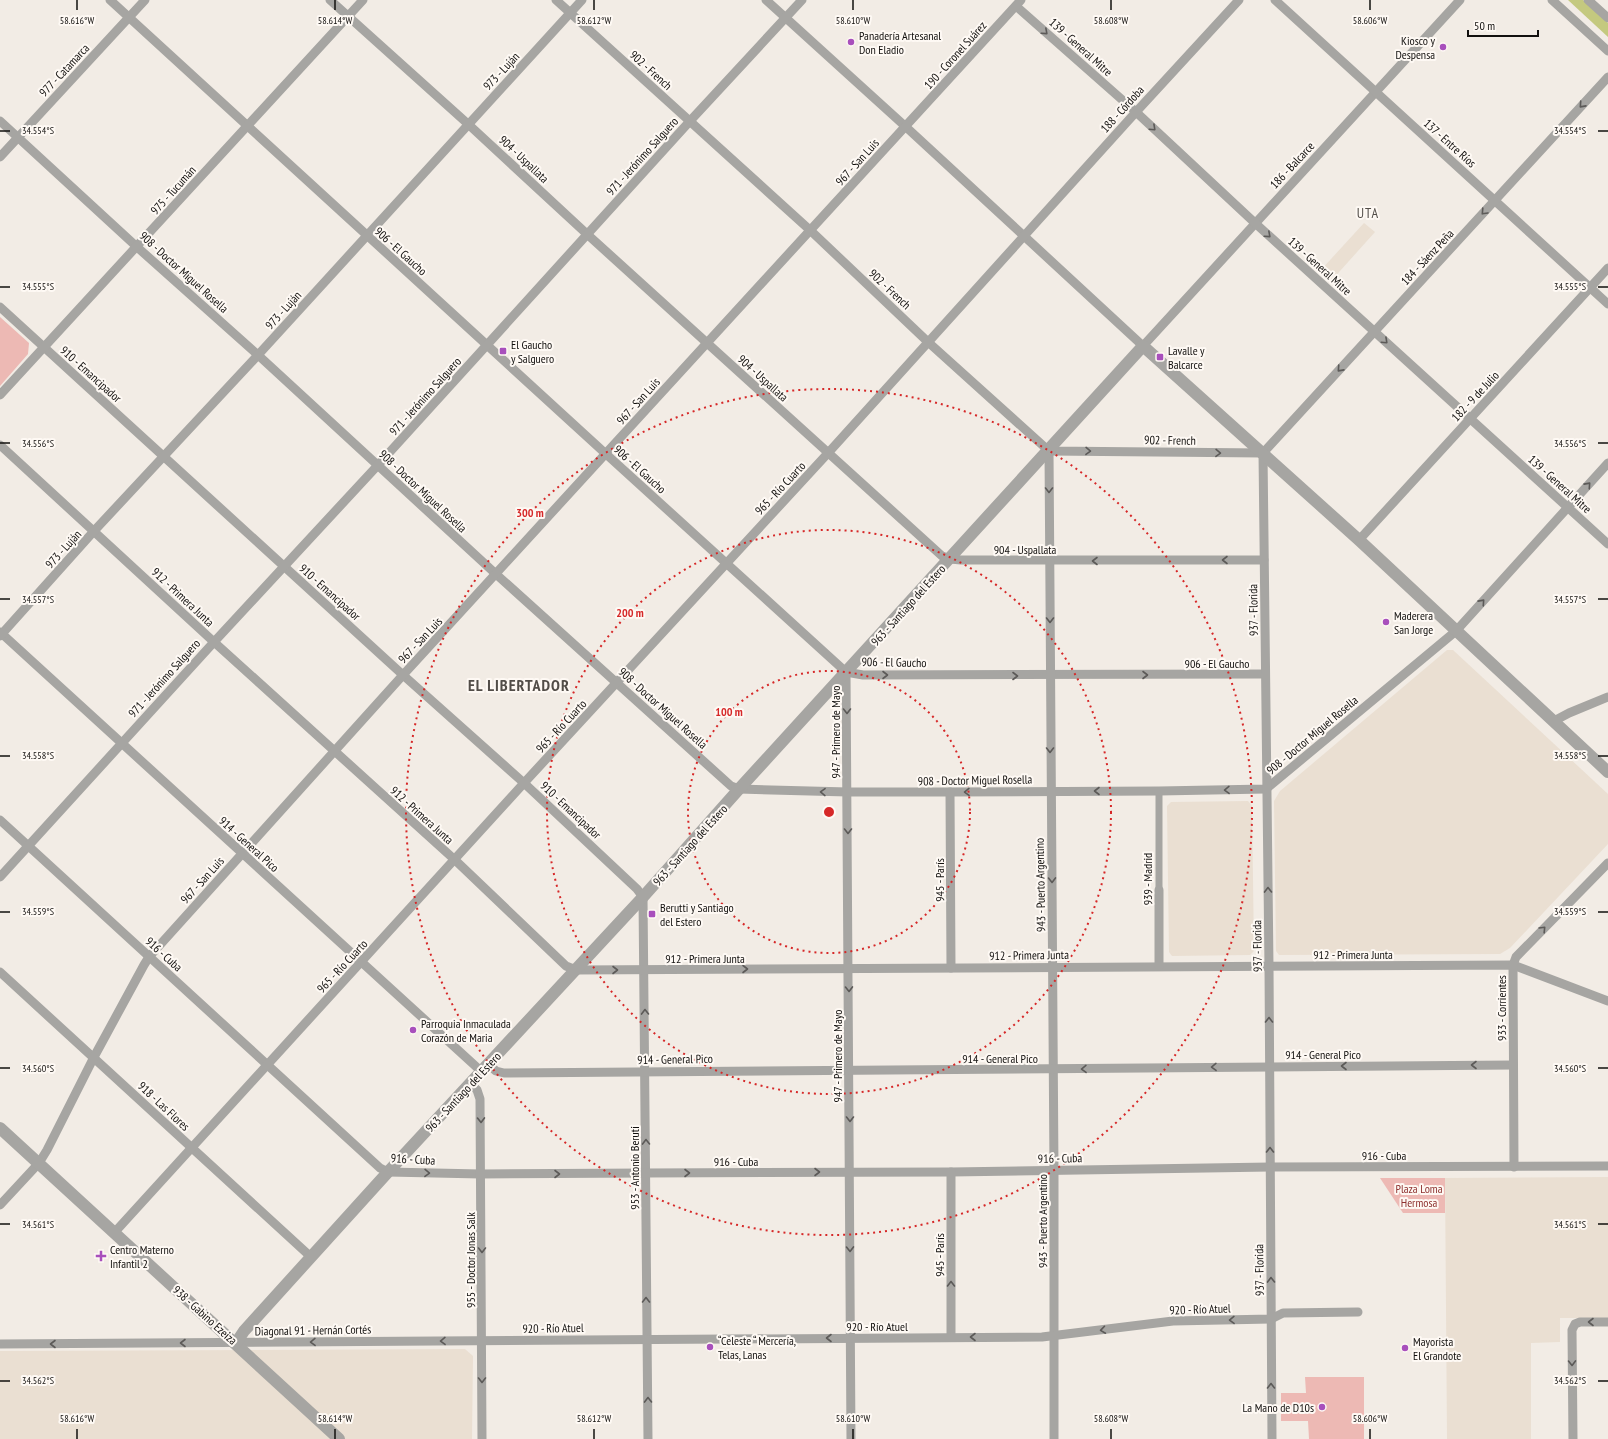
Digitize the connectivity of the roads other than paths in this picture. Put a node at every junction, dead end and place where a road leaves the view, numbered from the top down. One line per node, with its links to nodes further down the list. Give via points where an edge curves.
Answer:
1 (110, 0): 17 (street, 906 - El Gaucho)
2 (145, 0): 17 (street, 977 - Catamarca)
3 (330, 0): 16 (street, 904 - Uspallata)
4 (363, 0): 16 (street, 975 - Tucumán)
5 (556, 0): 15 (street, 902 - French)
6 (582, 0): 15 (street, 973 - Luján)
7 (766, 0): 18 (street)
8 (802, 0): 18 (street, 971 - Jerónimo Salguero)
9 (1239, 0): 23 (street, 188 - Córdoba)
10 (1275, 0): 22 (street, 137 - Entre Ríos)
11 (1460, 0): 22 (street, 186 - Balcarce)
12 (1552, 0): 20 (street)
13 (1588, 0): 19 (street)
14 (1019, 3): 23 (street, 139 - General Mitre, one-way to 23); 28 (street, 190 - Coronel Suárez)
15 (570, 13): 25 (street, 902 - French); 26 (street, 973 - Luján)
16 (348, 17): 26 (street, 904 - Uspallata); 27 (street, 975 - Tucumán)
17 (129, 18): 27 (street, 906 - El Gaucho); 29 (street, 977 - Catamarca)
18 (785, 18): 25 (street, 971 - Jerónimo Salguero); 28 (street)
19 (1608, 18)
20 (1608, 51)
21 (1608, 77): 31 (street, 184 - Sáenz Peña, one-way to 31)
22 (1376, 91): 31 (street, 137 - Entre Ríos); 32 (street, 186 - Balcarce)
23 (1136, 112): 32 (street, 139 - General Mitre, one-way to 32); 36 (street, 188 - Córdoba)
24 (0, 121): 29 (street, 908 - Doctor Miguel Rosella)
25 (690, 121): 33 (street, 902 - French); 34 (street, 971 - Jerónimo Salguero)
26 (468, 124): 34 (street, 904 - Uspallata); 35 (street, 973 - Luján)
27 (247, 126): 35 (street, 906 - El Gaucho); 37 (street, 975 - Tucumán)
28 (906, 126): 33 (street, 967 - San Luis); 36 (street)
29 (18, 138): 30 (street, 977 - Catamarca); 37 (street, 908 - Doctor Miguel Rosella)
30 (0, 157)
31 (1495, 200): 39 (street, 137 - Entre Ríos); 42 (street, 184 - Sáenz Peña, one-way to 42)
32 (1255, 223): 42 (street, 139 - General Mitre, one-way to 42); 47 (street, 186 - Balcarce)
33 (811, 231): 43 (street, 902 - French); 44 (street, 967 - San Luis)
34 (588, 235): 44 (street, 904 - Uspallata); 45 (street, 971 - Jerónimo Salguero)
35 (367, 236): 45 (street, 906 - El Gaucho); 48 (street, 973 - Luján)
36 (1025, 236): 43 (street, 965 - Río Cuarto); 47 (street)
37 (138, 247): 46 (street, 975 - Tucumán); 48 (street, 908 - Doctor Miguel Rosella)
38 (1608, 268): 39 (street, 182 - 9 de Julio)
39 (1590, 288): 40 (street, 137 - Entre Ríos); 50 (street, 182 - 9 de Julio)
40 (1608, 304)
41 (0, 307): 46 (street, 910 - Emancipador)
42 (1374, 331): 50 (street, 139 - General Mitre, one-way to 50); 54 (street, 184 - Sáenz Peña, one-way to 54)
43 (928, 342): 52 (street, 902 - French); 53 (street, 965 - Río Cuarto)
44 (707, 343): 53 (street, 904 - Uspallata); 55 (street, 967 - San Luis)
45 (487, 345): 55 (street, 906 - El Gaucho); 58 (street, 971 - Jerónimo Salguero)
46 (44, 346): 49 (street, 975 - Tucumán); 56 (street, 910 - Emancipador)
47 (1143, 346): 52 (street, 963 - Santiago del Estero); 54 (street)
48 (258, 355): 56 (street, 973 - Luján); 58 (street, 908 - Doctor Miguel Rosella)
49 (0, 395)
50 (1470, 420): 59 (street, 139 - General Mitre); 61 (street, 182 - 9 de Julio)
51 (0, 445): 60 (street, 912 - Primera Junta)
52 (1049, 451): 54 (street, 902 - French, one-way to 54); 63 (street, 963 - Santiago del Estero); 65 (street, 943 - Puerto Argentino, one-way to 65)
53 (829, 452): 63 (street, 904 - Uspallata, via 937,553); 66 (street, 965 - Río Cuarto)
54 (1264, 453): 61 (street); 64 (street, 937 - Florida)
55 (606, 454): 66 (street, 906 - El Gaucho); 68 (street, 967 - San Luis)
56 (164, 456): 60 (street, 973 - Luján); 67 (street, 910 - Emancipador)
57 (1608, 463): 59 (street, 908 - Doctor Miguel Rosella, one-way to 57)
58 (378, 465): 67 (street, 971 - Jerónimo Salguero); 68 (street, 908 - Doctor Miguel Rosella)
59 (1568, 507): 62 (street, 139 - General Mitre); 69 (street, 908 - Doctor Miguel Rosella, one-way to 59)
60 (94, 531): 70 (street, 973 - Luján); 71 (street, 912 - Primera Junta)
61 (1359, 540): 69 (street)
62 (1608, 544)
63 (950, 559): 65 (street, 904 - Uspallata); 72 (street, 963 - Santiago del Estero)
64 (1264, 560): 65 (street, 904 - Uspallata, one-way to 65); 73 (street, 937 - Florida)
65 (1049, 561): 75 (street, 943 - Puerto Argentino, one-way to 75)
66 (726, 564): 72 (street, 906 - El Gaucho); 76 (street, 965 - Río Cuarto)
67 (284, 566): 71 (street, 971 - Jerónimo Salguero); 74 (street, 910 - Emancipador)
68 (497, 575): 74 (street, 967 - San Luis); 76 (street, 908 - Doctor Miguel Rosella)
69 (1456, 630): 78 (street); 84 (street, 908 - Doctor Miguel Rosella)
70 (1, 634): 79 (street, 914 - General Pico)
71 (214, 642): 79 (street, 971 - Jerónimo Salguero); 80 (street, 912 - Primera Junta)
72 (846, 672): 75 (street, 906 - El Gaucho, one-way to 75, via 863,675); 83 (street, 963 - Santiago del Estero); 87 (street, 947 - Primero de Mayo, one-way to 87)
73 (1265, 674): 75 (street, 906 - El Gaucho, one-way to 73); 84 (street, 937 - Florida)
74 (403, 675): 80 (street, 967 - San Luis); 82 (street, 910 - Emancipador)
75 (1050, 676): 85 (street, 943 - Puerto Argentino, one-way to 85)
76 (617, 683): 82 (street, 965 - Río Cuarto); 83 (street, 908 - Doctor Miguel Rosella, via 731,786)
77 (1608, 697): 78 (street)
78 (1554, 721): 81 (street)
79 (121, 744): 90 (street, 971 - Jerónimo Salguero); 91 (street, 914 - General Pico)
80 (334, 752): 91 (street, 967 - San Luis); 92 (street, 912 - Primera Junta)
81 (1608, 772)
82 (524, 783): 92 (street, 965 - Río Cuarto); 96 (street, 910 - Emancipador, via 637,888)
83 (739, 789): 87 (street, 908 - Doctor Miguel Rosella, one-way to 83); 96 (street, 963 - Santiago del Estero)
84 (1266, 789): 86 (street, 908 - Doctor Miguel Rosella, one-way to 86); 101 (street, 937 - Florida, one-way to 84)
85 (1051, 791): 86 (street, 908 - Doctor Miguel Rosella, one-way to 85); 88 (street, 908 - Doctor Miguel Rosella, one-way to 88); 102 (street, 943 - Puerto Argentino, one-way to 102)
86 (1159, 791): 95 (street, 939 - Madrid)
87 (848, 792): 88 (street, 908 - Doctor Miguel Rosella); 104 (street, 947 - Primero de Mayo, one-way to 104)
88 (950, 792): 103 (street, 945 - París)
89 (0, 820): 90 (street, 916 - Cuba)
90 (29, 846): 94 (street, 971 - Jerónimo Salguero); 97 (street, 916 - Cuba)
91 (241, 854): 97 (street, 967 - San Luis); 99 (street, 914 - General Pico)
92 (454, 860): 99 (street, 965 - Río Cuarto); 105 (street, 912 - Primera Junta, via 566,966)
93 (1608, 862): 98 (street, one-way to 93)
94 (0, 877)
95 (1159, 890): 100 (street, 939 - Madrid)
96 (643, 897): 105 (street, 963 - Santiago del Estero); 106 (street, 953 - Antonio Beruti)
97 (149, 957): 109 (street, 967 - San Luis); 110 (street, 916 - Cuba)
98 (1514, 961): 101 (street, 912 - Primera Junta); 108 (street, 912 - Primera Junta); 111 (street, 933 - Corrientes)
99 (361, 963): 110 (street, 965 - Río Cuarto); 113 (street, 914 - General Pico)
100 (1159, 966): 101 (street, 912 - Primera Junta); 102 (street, 912 - Primera Junta)
101 (1269, 966): 112 (street, 937 - Florida, one-way to 101)
102 (1053, 967): 103 (street, 912 - Primera Junta); 115 (street, 943 - Puerto Argentino)
103 (951, 968): 104 (street, 912 - Primera Junta)
104 (848, 969): 106 (street, 912 - Primera Junta, one-way to 104); 114 (street, 947 - Primero de Mayo, one-way to 114)
105 (576, 970): 106 (street, 912 - Primera Junta, one-way to 106); 113 (street, 963 - Santiago del Estero)
106 (644, 970): 116 (street, 953 - Antonio Beruti, one-way to 106)
107 (0, 972): 109 (street, 918 - Las Flores)
108 (1608, 1001)
109 (94, 1057): 119 (street, 918 - Las Flores); 120 (street, 967 - San Luis)
110 (267, 1064): 119 (street, 965 - Río Cuarto); 125 (street, 916 - Cuba, via 380,1168)
111 (1513, 1065): 112 (street, 914 - General Pico, one-way to 112); 123 (street, 933 - Corrientes)
112 (1269, 1067): 115 (street, 914 - General Pico, one-way to 115); 122 (street, 937 - Florida, one-way to 112)
113 (485, 1068): 116 (street, 914 - General Pico, via 504,1073); 117 (street, 963 - Santiago del Estero)
114 (850, 1070): 115 (street, 914 - General Pico); 116 (street, 914 - General Pico); 126 (street, 947 - Primero de Mayo, one-way to 126)
115 (1053, 1070): 124 (street, 943 - Puerto Argentino)
116 (645, 1072): 128 (street, 953 - Antonio Beruti, one-way to 116)
117 (471, 1084): 125 (street, 963 - Santiago del Estero); 129 (street, 955 - Doctor Jonas Salk, one-way to 129, via 477,1090 480,1099)
118 (0, 1128): 120 (street, 938 - Gabino Ezeiza)
119 (191, 1147): 131 (street, 965 - Río Cuarto); 132 (street, 918 - Las Flores)
120 (39, 1163): 130 (street, 967 - San Luis); 131 (street, 938 - Gabino Ezeiza)
121 (1608, 1166): 123 (street, 916 - Cuba)
122 (1270, 1167): 123 (street, 916 - Cuba); 124 (street, 916 - Cuba); 134 (street, 937 - Florida, one-way to 122)
123 (1514, 1167)
124 (1054, 1170): 127 (street, 916 - Cuba); 137 (street, 943 - Puerto Argentino)
125 (388, 1172): 129 (street, 916 - Cuba, one-way to 129); 132 (street, 963 - Santiago del Estero)
126 (850, 1172): 127 (street, 916 - Cuba); 128 (street, 916 - Cuba, one-way to 126); 138 (street, 947 - Primero de Mayo, one-way to 138)
127 (951, 1172): 136 (street, 945 - París, one-way to 127)
128 (646, 1173): 129 (street, 916 - Cuba, one-way to 128); 139 (street, 953 - Antonio Beruti, one-way to 128)
129 (481, 1174): 140 (street, 955 - Doctor Jonas Salk, one-way to 140)
130 (0, 1205)
131 (114, 1232): 141 (street, 938 - Gabino Ezeiza)
132 (311, 1257): 141 (street, 963 - Santiago del Estero)
133 (1358, 1312): 134 (street, 920 - Río Atuel, via 1283,1313)
134 (1271, 1319): 137 (street, 920 - Río Atuel, one-way to 137, via 1173,1321); 148 (street, 937 - Florida, one-way to 134)
135 (1608, 1322): 149 (street, one-way to 149, via 1580,1322 1575,1324 1571,1335)
136 (951, 1337): 137 (street, 920 - Río Atuel, one-way to 136); 138 (street, 920 - Río Atuel)
137 (1054, 1337): 147 (street, 943 - Puerto Argentino)
138 (851, 1338): 139 (street, 920 - Río Atuel, one-way to 139); 146 (street, 947 - Primero de Mayo)
139 (646, 1339): 140 (street, 920 - Río Atuel); 145 (street, 953 - Antonio Beruti, one-way to 139)
140 (482, 1341): 141 (street, Diagonal 91 - Hernán Cortés, one-way to 141); 144 (street, 955 - Doctor Jonas Salk, one-way to 144)
141 (236, 1343): 142 (street, Diagonal 91 - Hernán Cortés, one-way to 142); 143 (street, 938 - Gabino Ezeiza)
142 (0, 1344)
143 (339, 1439)
144 (482, 1439)
145 (648, 1439)
146 (851, 1439)
147 (1054, 1439)
148 (1272, 1439)
149 (1573, 1439)

